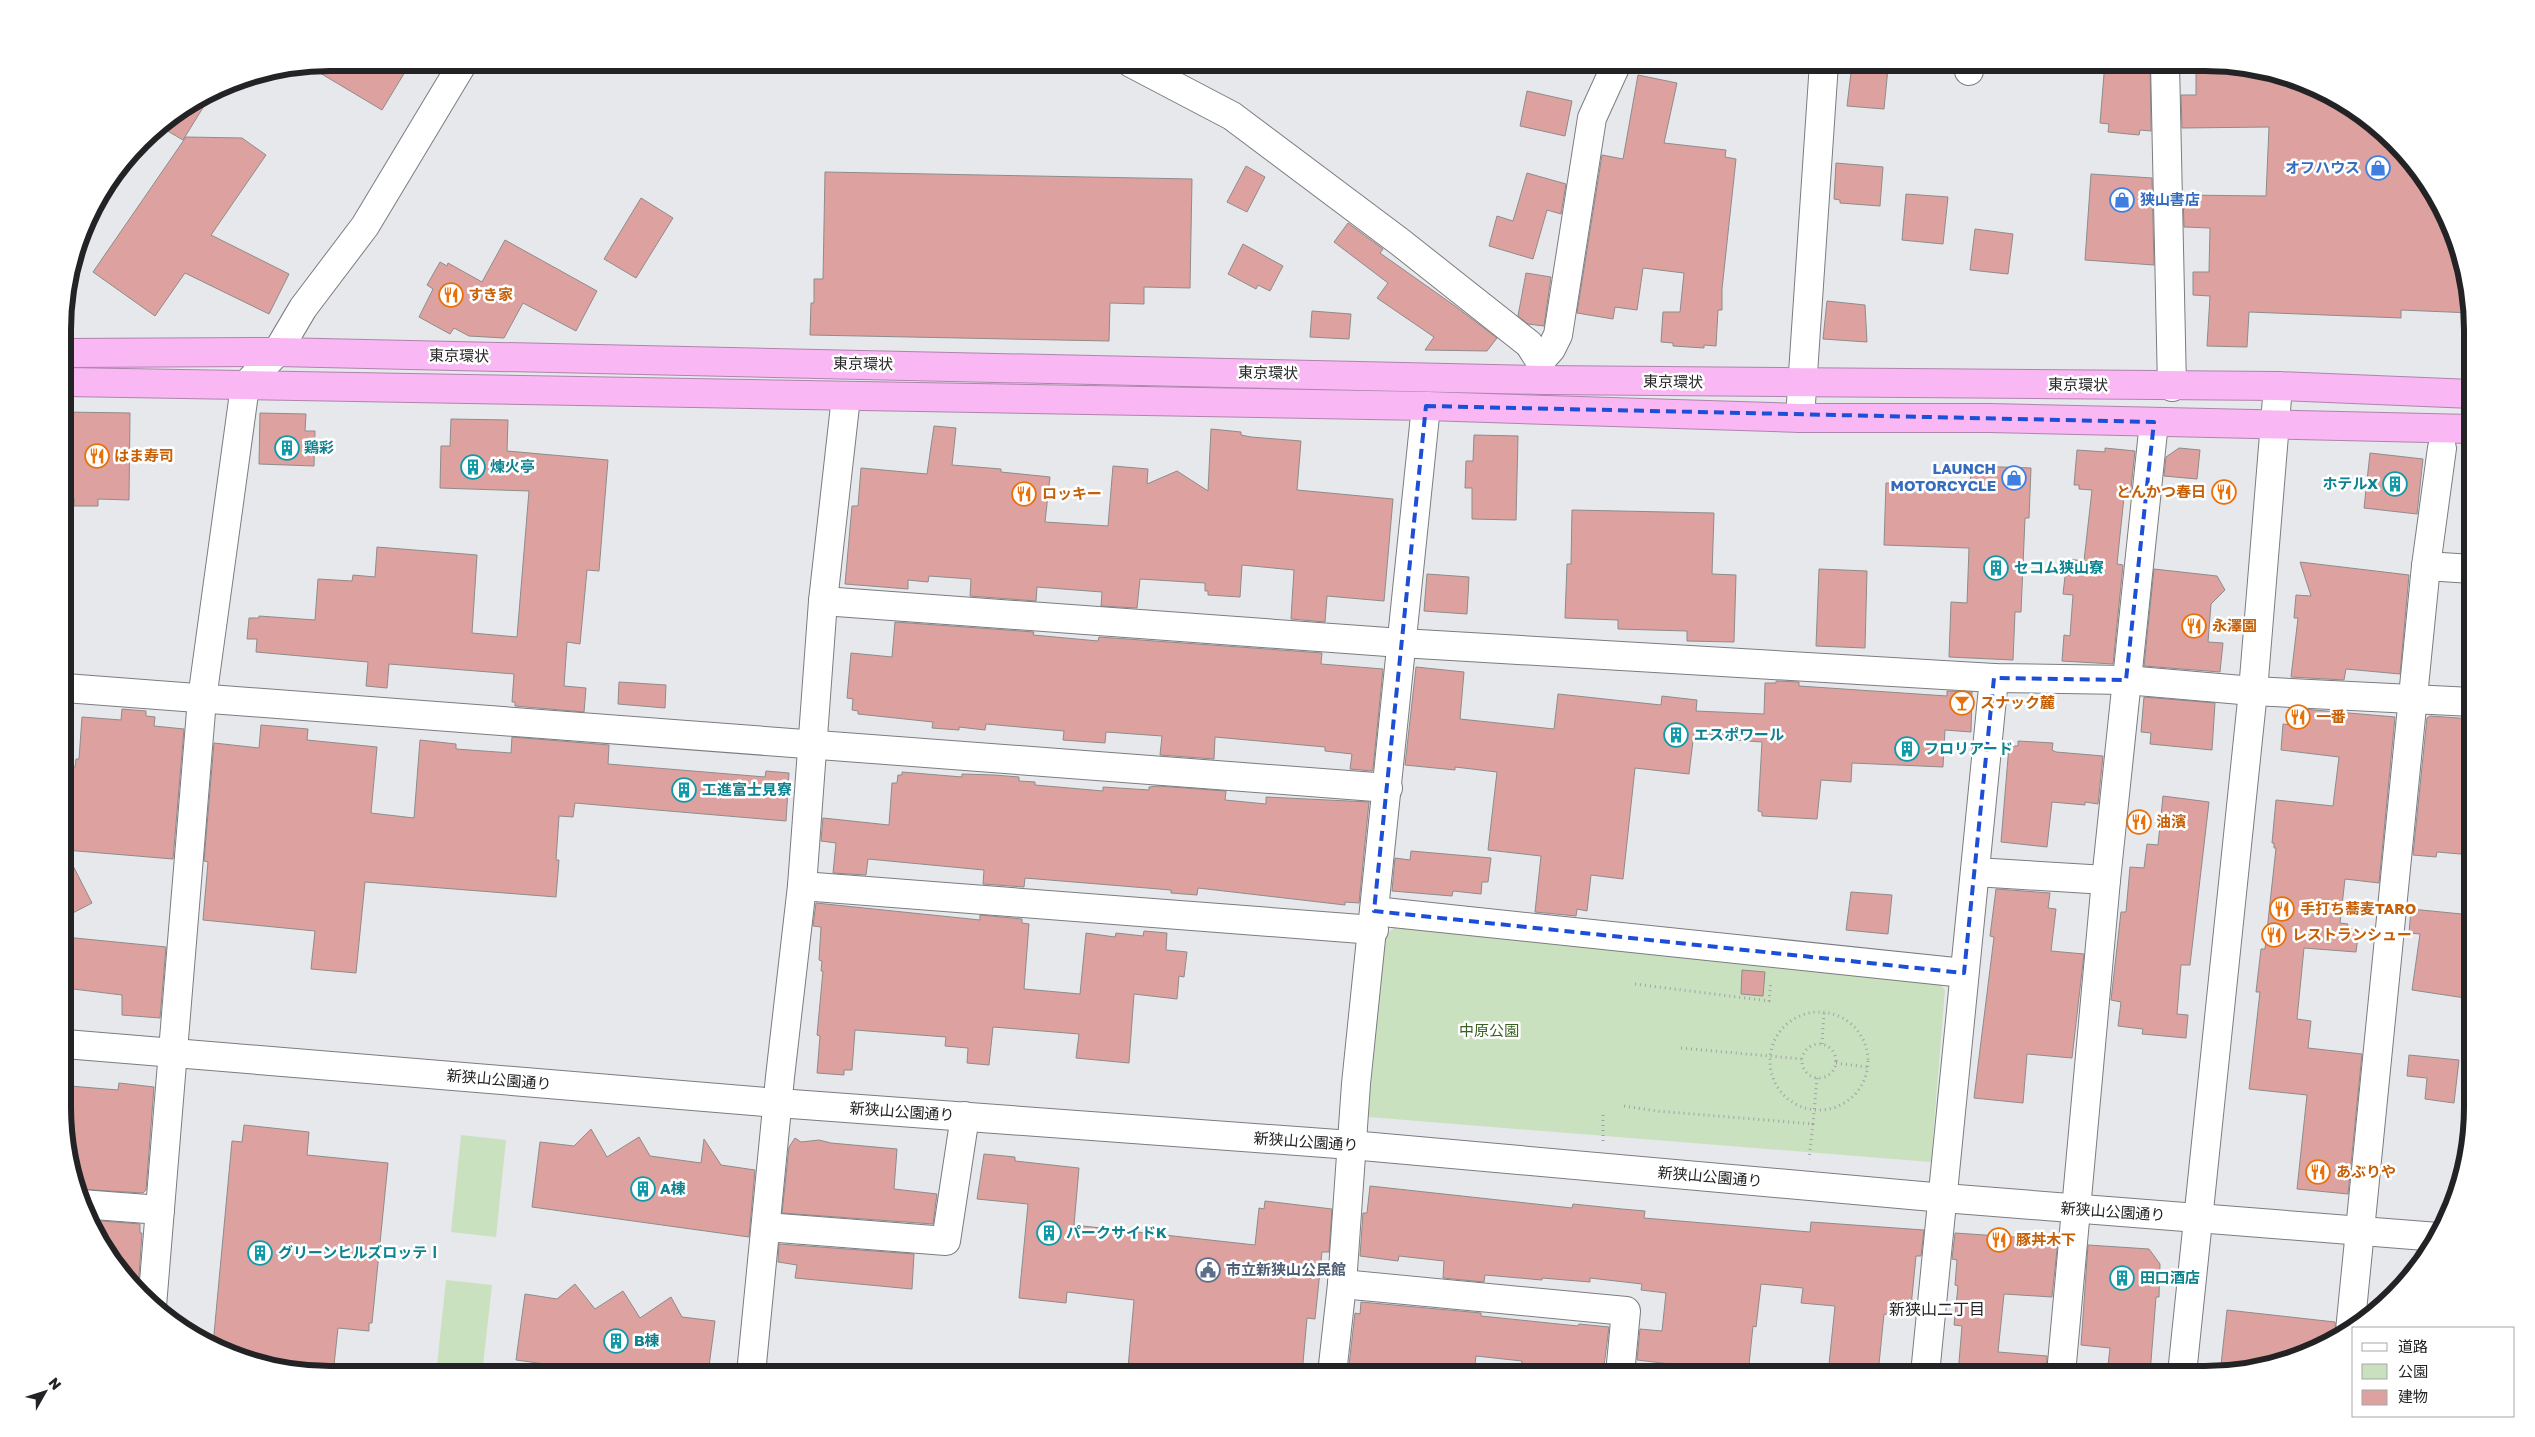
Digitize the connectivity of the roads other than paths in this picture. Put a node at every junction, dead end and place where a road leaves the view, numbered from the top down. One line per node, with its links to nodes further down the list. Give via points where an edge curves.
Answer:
1 (458, 71): 6 (street, via 365,226 303,308)
2 (1148, 71): 8 (street, via 1232,116 1400,242 1529,344)
3 (1613, 71): 8 (street, via 1592,118 1558,335)
4 (1823, 71): 10 (street)
5 (2165, 71): 13 (street)
6 (277, 352): 7 (highway, 東京環状); 8 (highway, 東京環状); 11 (street)
7 (71, 353)
8 (1541, 370): 10 (highway, 東京環状)
9 (71, 382): 11 (highway, 東京環状)
10 (1802, 383): 13 (highway, 東京環状, via 1968,382); 17 (street)
11 (245, 386): 15 (highway, 東京環状); 30 (street)
12 (2278, 386): 13 (highway, 東京環状); 14 (highway, 東京環状); 19 (street)
13 (2172, 387)
14 (2464, 394)
15 (846, 397): 16 (highway, 東京環状); 24 (street)
16 (1426, 406): 17 (highway, 東京環状); 25 (street)
17 (1800, 418): 18 (highway, 東京環状)
18 (2154, 422): 19 (highway, 東京環状); 27 (street)
19 (2274, 425): 20 (highway, 東京環状); 29 (street)
20 (2464, 429)
21 (2442, 448): 22 (street)
22 (2426, 566): 23 (street); 31 (street)
23 (2464, 568)
24 (823, 601): 25 (street); 33 (street)
25 (1401, 643): 26 (street); 34 (street)
26 (1994, 678): 27 (street); 35 (street)
27 (2126, 680): 29 (street); 36 (street)
28 (71, 688): 30 (street)
29 (2253, 690): 31 (street); 49 (street)
30 (202, 699): 33 (street); 41 (street)
31 (2414, 699): 32 (street); 51 (street)
32 (2464, 702)
33 (814, 744): 34 (street); 37 (street)
34 (1388, 788): 38 (street)
35 (1975, 872): 36 (street); 39 (street)
36 (2106, 880): 47 (street)
37 (802, 886): 38 (street); 42 (street)
38 (1374, 920): 39 (street); 44 (street)
39 (1964, 973): 45 (street)
40 (71, 1044): 41 (street, 新狭山公園通り)
41 (174, 1053): 42 (street, 新狭山公園通り); 48 (street)
42 (778, 1102): 43 (street, 新狭山公園通り); 50 (street)
43 (965, 1116): 44 (street, 新狭山公園通り); 50 (street, via 946,1241)
44 (1351, 1145): 45 (street, 新狭山公園通り); 53 (street)
45 (1944, 1198): 47 (street, 新狭山公園通り); 59 (street)
46 (91, 1205): 48 (street)
47 (2078, 1209): 49 (street, 新狭山公園通り); 60 (street)
48 (160, 1210): 54 (street)
49 (2197, 1218): 51 (street, 新狭山公園通り); 61 (street)
50 (766, 1227): 56 (street)
51 (2362, 1230): 52 (street, 新狭山公園通り); 55 (street)
52 (2429, 1236)
53 (1342, 1284): 57 (street); 58 (street, via 1626,1311)
54 (153, 1296)
55 (2351, 1320)
56 (752, 1366)
57 (1333, 1366)
58 (1621, 1366)
59 (1927, 1366)
60 (2062, 1366)
61 (2183, 1366)

